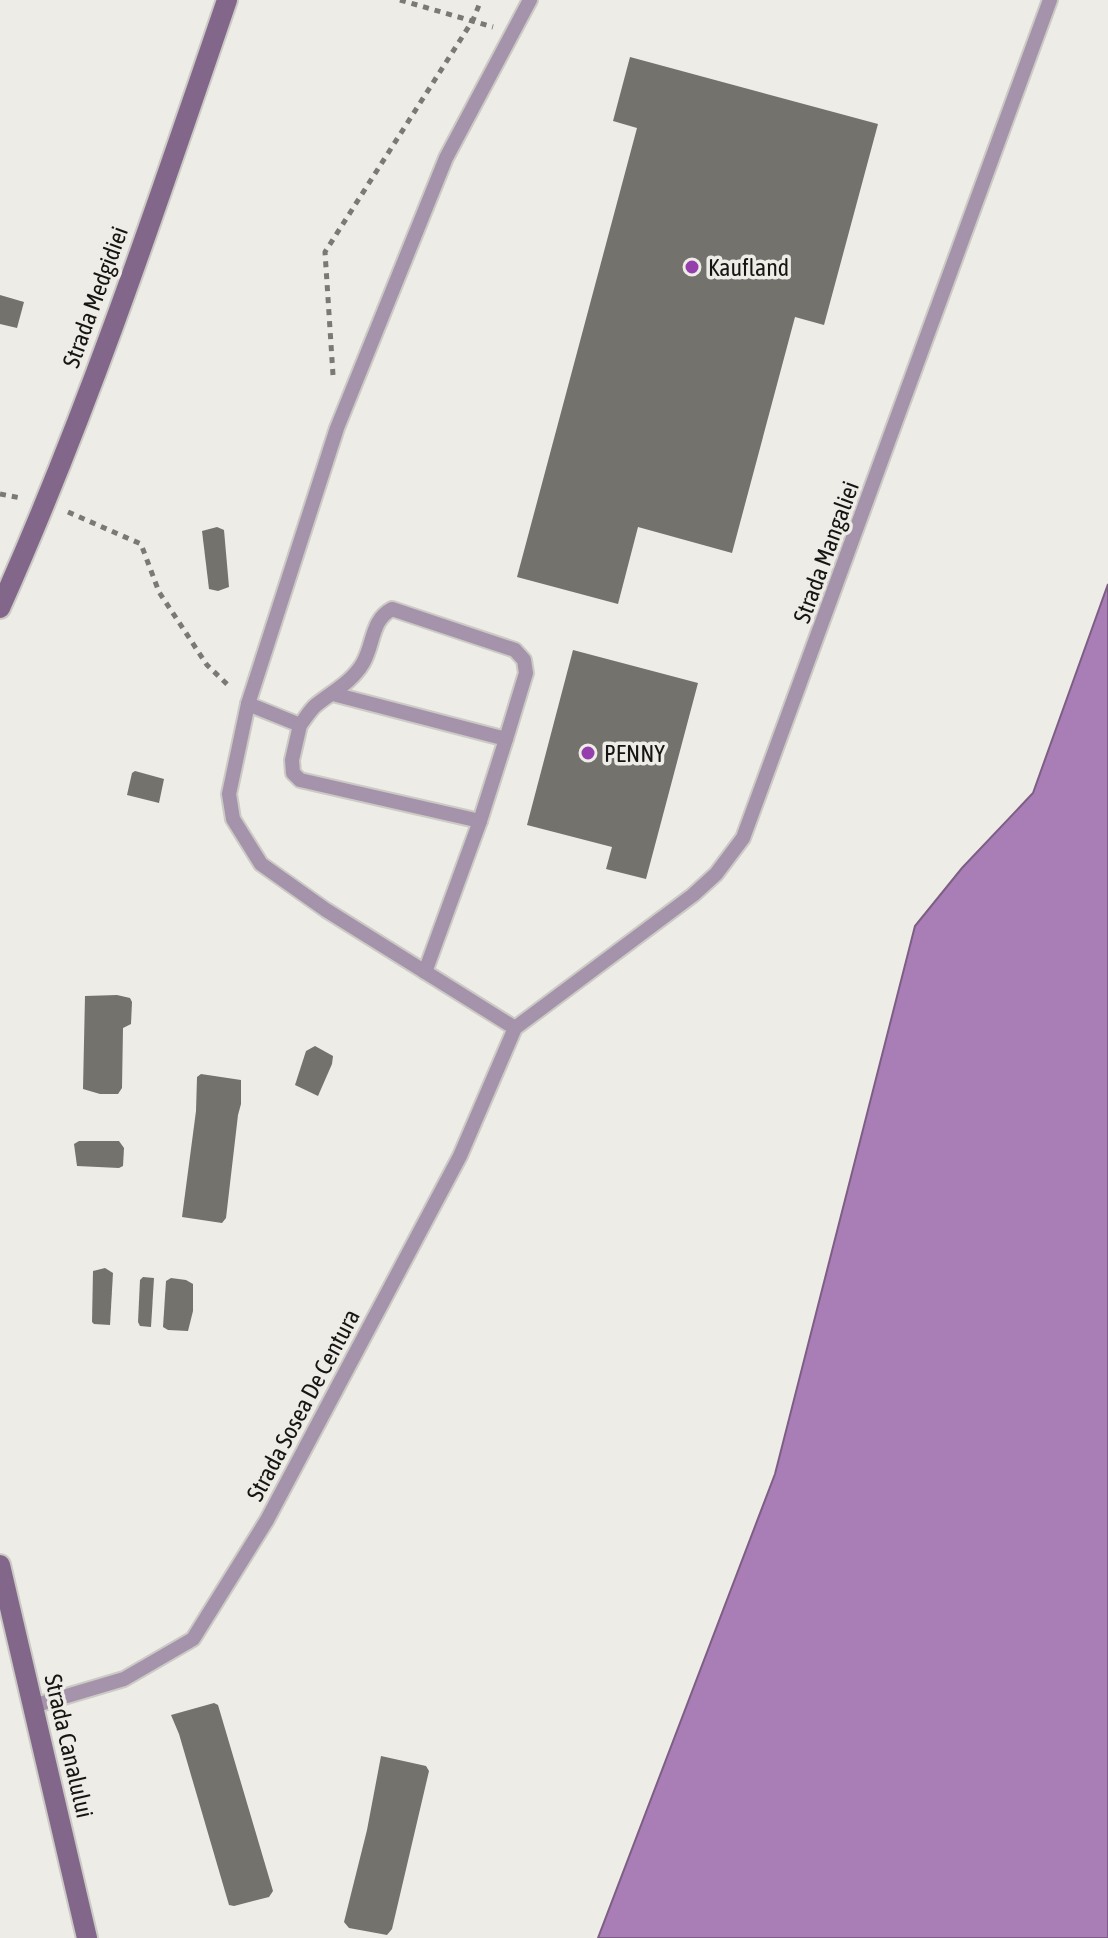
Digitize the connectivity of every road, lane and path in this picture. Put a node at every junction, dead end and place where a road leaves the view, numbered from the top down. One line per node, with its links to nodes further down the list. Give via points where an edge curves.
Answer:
1 (227, 0): 10 (main road, Strada Medgidiei)
2 (400, 0): 6 (path)
3 (481, 0): 6 (path)
4 (530, 0): 7 (lane)
5 (1050, 0): 18 (lane, Strada Mangaliei, via 743,838 693,895)
6 (473, 20): 7 (path); 8 (path, via 325,252)
7 (513, 33): 13 (lane, via 446,158 337,428)
8 (334, 384)
9 (0, 494): 10 (path)
10 (47, 502): 11 (main road, Strada Medgidiei); 13 (path, via 141,544 159,592 207,665)
11 (0, 608)
12 (333, 694): 14 (lane); 15 (lane); 15 (lane, via 363,664 378,621 392,609 515,650 524,660 526,673)
13 (248, 704): 14 (lane); 17 (lane, via 229,794 233,819 261,864)
14 (300, 725): 16 (lane, via 292,760 300,780)
15 (506, 739): 16 (lane)
16 (480, 821): 17 (lane)
17 (425, 972): 18 (lane)
18 (515, 1028): 20 (lane, Strada Sosea De Centura, via 460,1156 267,1520 193,1639 124,1679)
19 (0, 1565): 20 (main road, Strada Canalului)
20 (33, 1706): 21 (main road, Strada Canalului)
21 (87, 1938)

